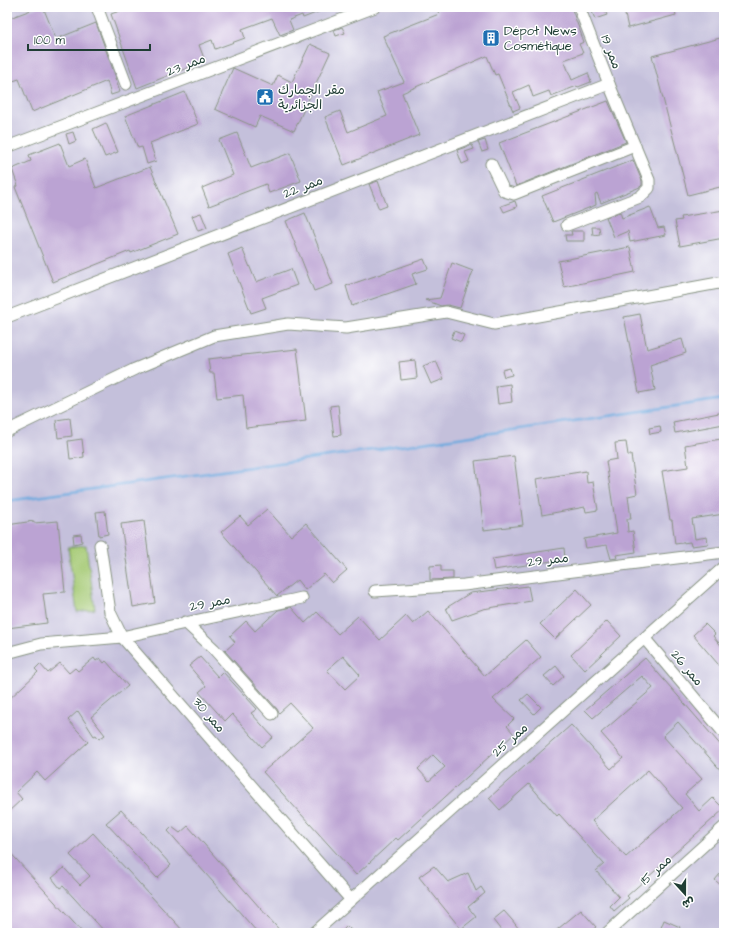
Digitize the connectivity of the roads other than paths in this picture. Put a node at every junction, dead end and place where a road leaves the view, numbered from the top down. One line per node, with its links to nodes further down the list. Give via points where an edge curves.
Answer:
1 (98, 7): 4 (lane)
2 (376, 7): 7 (lane, ممر 23)
3 (579, 7): 5 (lane, ممر 19)
4 (126, 84)
5 (609, 84): 6 (lane, ممر 19); 11 (lane, ممر 22)
6 (635, 146): 8 (lane, via 514,194 504,191); 9 (lane, ممر 19, via 649,180 649,188 640,197)
7 (7, 147)
8 (491, 164)
9 (567, 225)
10 (724, 282): 12 (lane, via 494,324 446,312 346,328 288,324 214,336 135,370)
11 (7, 317)
12 (7, 431)
13 (100, 545): 19 (lane, ممر 30, via 110,612)
14 (724, 552): 16 (lane, ممر 29, via 464,585)
15 (724, 567): 20 (lane, ممر 25)
16 (375, 591)
17 (302, 598): 18 (lane, ممر 29)
18 (185, 622): 19 (lane, ممر 29); 22 (lane)
19 (122, 637): 21 (lane, via 41,644); 25 (lane, ممر 30)
20 (645, 639): 23 (lane, ممر 26); 25 (lane, ممر 25)
21 (7, 653)
22 (272, 714)
23 (724, 733)
24 (724, 827): 27 (lane, ممر 15)
25 (351, 900): 26 (lane, ممر 25)
26 (314, 933)
27 (607, 933)

